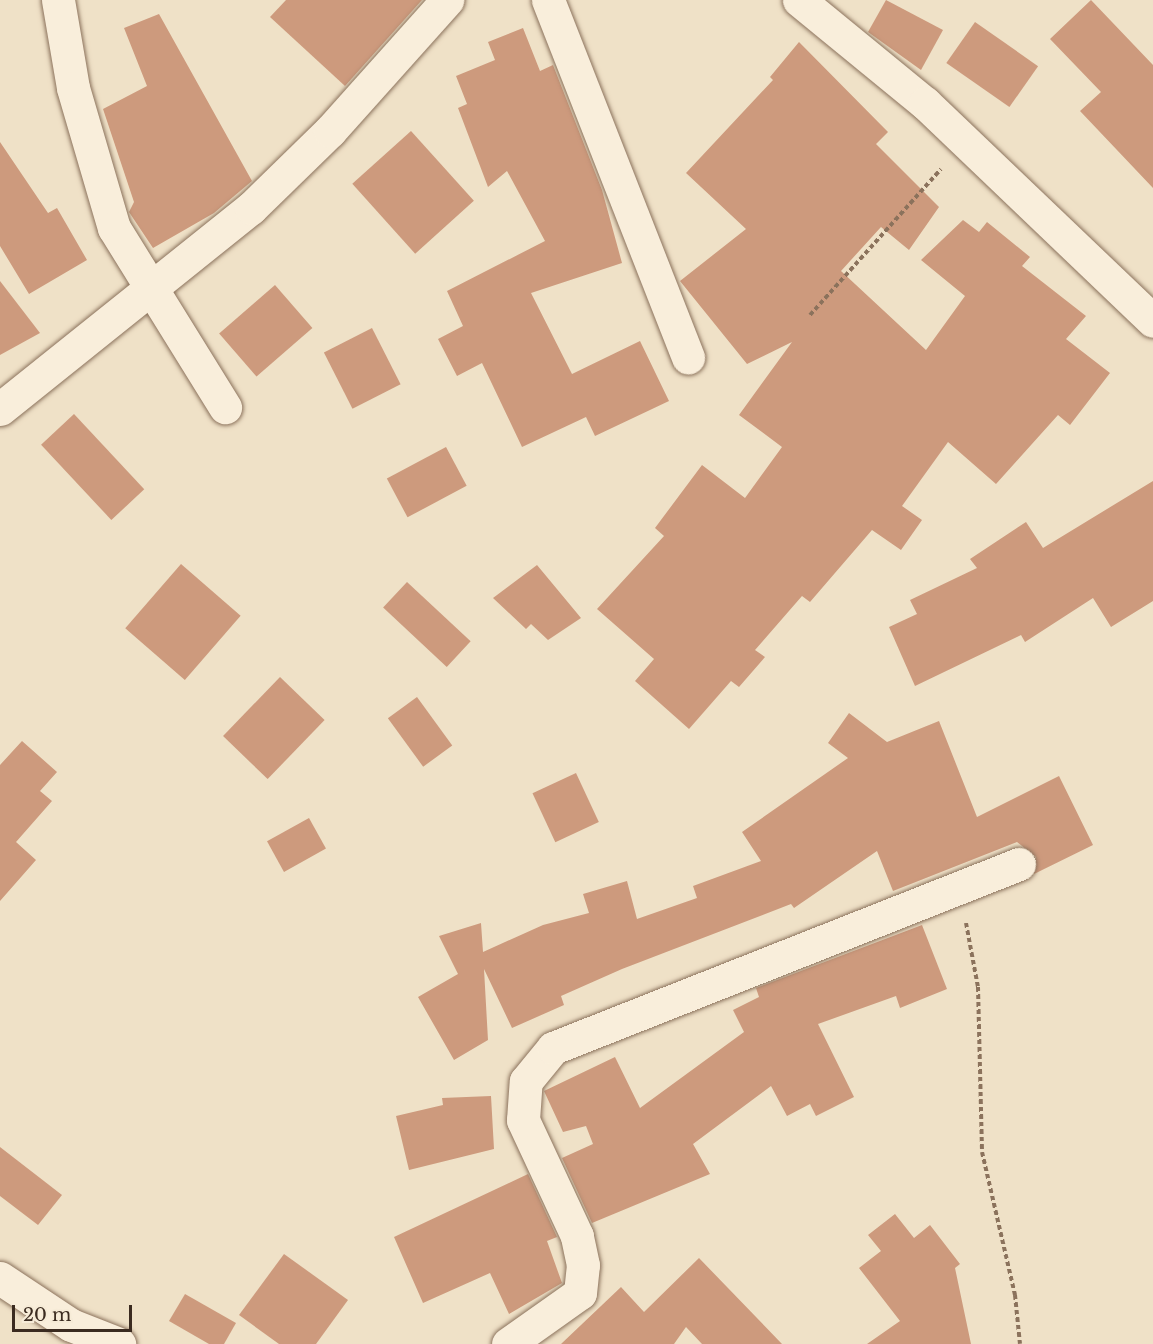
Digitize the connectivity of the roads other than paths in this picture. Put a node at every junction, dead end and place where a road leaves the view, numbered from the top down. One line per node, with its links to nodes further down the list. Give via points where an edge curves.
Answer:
1 (58, 0): 5 (street, via 96,176 114,228)
2 (447, 0): 5 (street, via 330,131 251,208)
3 (548, 0): 7 (street)
4 (799, 0): 6 (street, via 882,65)
5 (151, 287): 8 (street); 9 (street)
6 (1153, 321)
7 (688, 358)
8 (225, 407)
9 (0, 409)
10 (1019, 864): 13 (street, via 553,1048 538,1062 526,1081 523,1120 577,1236 584,1265 580,1293)
11 (0, 1278): 12 (street, via 71,1325)
12 (119, 1344)
13 (508, 1344)

